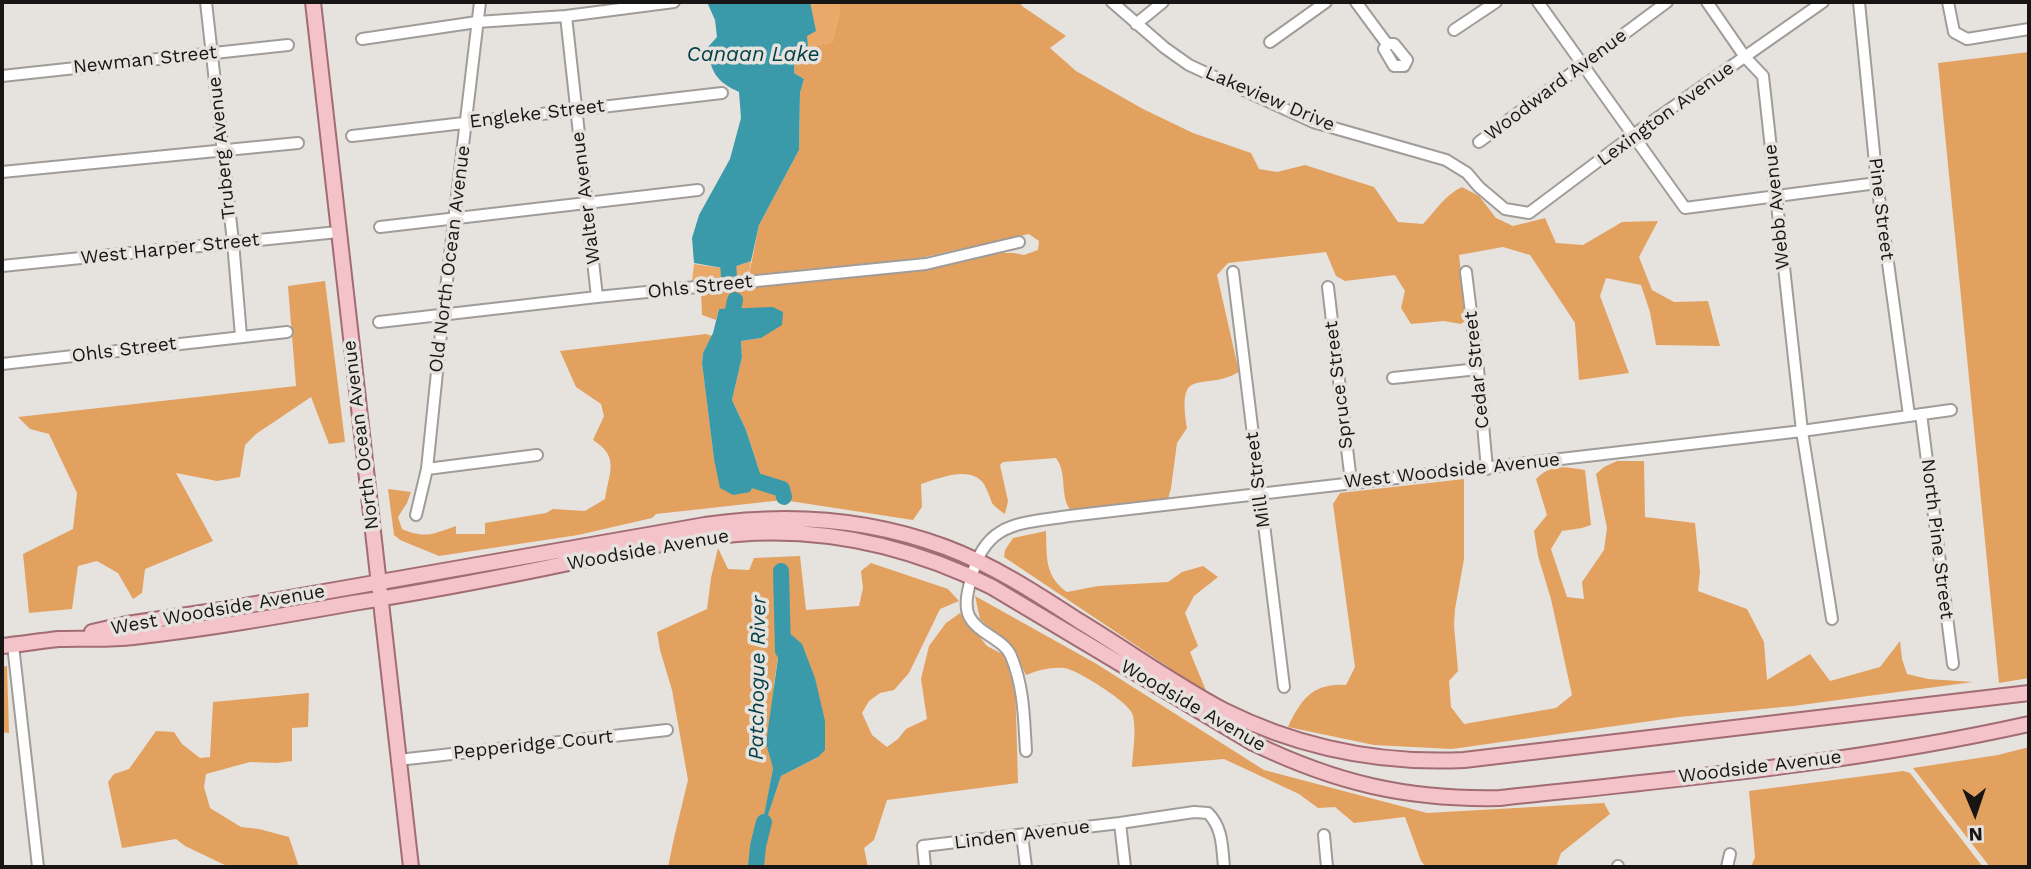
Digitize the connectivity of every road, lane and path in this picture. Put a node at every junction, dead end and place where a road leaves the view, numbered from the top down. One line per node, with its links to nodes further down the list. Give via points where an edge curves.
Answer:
1 (206, 2): 25 (street, Truberg Avenue)
2 (313, 2): 45 (main road, North Ocean Avenue)
3 (480, 2): 17 (street, Old North Ocean Avenue)
4 (674, 2): 16 (street)
5 (1112, 2): 18 (street, Lakeview Drive)
6 (1163, 2): 18 (street)
7 (1326, 2): 22 (street)
8 (1356, 2): 23 (street)
9 (1496, 2): 20 (street)
10 (1538, 2): 27 (street)
11 (1667, 2): 27 (street, Woodward Avenue)
12 (1707, 2): 26 (street, Webb Avenue)
13 (1823, 2): 26 (street, Lexington Avenue)
14 (1859, 2): 38 (street, Pine Street)
15 (1948, 2): 19 (street, via 1954,32 1968,39)
16 (566, 16): 17 (street); 30 (street, Walter Avenue)
17 (477, 22): 21 (street); 31 (street, Old North Ocean Avenue)
18 (1136, 24): 42 (street, Lakeview Drive, via 1189,65 1313,122 1446,160)
19 (2029, 29)
20 (1454, 30)
21 (362, 39)
22 (1270, 42)
23 (1387, 44)
24 (288, 45): 25 (street, Newman Street)
25 (211, 52): 28 (street, Newman Street); 36 (street, Truberg Avenue)
26 (1745, 57): 32 (street, Lexington Avenue); 40 (street, Webb Avenue, via 1763,76)
27 (1582, 65): 32 (street); 34 (street, Woodward Avenue)
28 (2, 76)
29 (722, 93): 30 (street, Engleke Street)
30 (576, 109): 31 (street, Engleke Street); 41 (street, Walter Avenue)
31 (466, 122): 33 (street, Engleke Street); 43 (street, Old North Ocean Avenue)
32 (1633, 135): 40 (street, via 1685,208); 42 (street, Lexington Avenue, via 1529,213)
33 (352, 136)
34 (1479, 142)
35 (298, 143): 36 (street)
36 (222, 149): 37 (street); 46 (street, Truberg Avenue)
37 (2, 172)
38 (1877, 183): 40 (street); 61 (street, Pine Street)
39 (698, 190): 41 (street)
40 (1776, 197): 62 (street, Webb Avenue)
41 (587, 202): 43 (street); 52 (street, Walter Avenue)
42 (1505, 209)
43 (455, 217): 44 (street); 53 (street, Old North Ocean Avenue)
44 (380, 227)
45 (338, 232): 46 (street, West Harper Street); 70 (main road, North Ocean Avenue)
46 (233, 242): 48 (street, West Harper Street); 56 (street, Truberg Avenue)
47 (1018, 243): 52 (street, Ohls Street, via 926,264)
48 (2, 266)
49 (1233, 272): 67 (street, Mill Street)
50 (1466, 272): 58 (street, Cedar Street)
51 (1328, 287): 66 (street, Spruce Street)
52 (597, 297): 53 (street, Ohls Street)
53 (443, 314): 54 (street, Ohls Street); 65 (street, Old North Ocean Avenue)
54 (379, 322)
55 (287, 332): 56 (street, Ohls Street)
56 (242, 336): 57 (street, Ohls Street)
57 (2, 363)
58 (1478, 369): 59 (street); 64 (street, Cedar Street)
59 (1393, 378)
60 (1951, 410): 61 (street, West Woodside Avenue)
61 (1915, 414): 62 (street, West Woodside Avenue); 75 (street, North Pine Street)
62 (1802, 431): 64 (street, West Woodside Avenue); 72 (street, Webb Avenue)
63 (537, 455): 65 (street)
64 (1487, 468): 66 (street, West Woodside Avenue)
65 (427, 469): 68 (street, Old North Ocean Avenue)
66 (1351, 482): 67 (street, West Woodside Avenue)
67 (1259, 494): 69 (street, West Woodside Avenue, via 1016,524 995,535); 76 (street, Mill Street)
68 (416, 515)
69 (974, 568): 70 (main road, Woodside Avenue, via 927,541 874,527 770,518 705,525); 71 (main road, Woodside Avenue, via 876,544 767,532 688,540); 77 (main road, Woodside Avenue, via 1043,598 1221,709 1280,735 1370,757 1464,760); 78 (main road, Woodside Avenue, via 992,587 1253,743 1331,776 1403,793 1500,799 1843,757); 80 (street, via 969,616 1010,652 1021,683)
70 (378, 582): 71 (main road, North Ocean Avenue); 73 (main road, West Woodside Avenue)
71 (380, 599): 73 (main road, West Woodside Avenue, via 208,628); 81 (main road, North Ocean Avenue)
72 (1832, 619)
73 (58, 639): 74 (main road, West Woodside Avenue)
74 (8, 645): 86 (street)
75 (1953, 664)
76 (1284, 687)
77 (2029, 693)
78 (2029, 724)
79 (667, 730): 81 (street, Pepperidge Court)
80 (1026, 751)
81 (398, 760): 87 (main road, North Ocean Avenue)
82 (1120, 823): 83 (street, Linden Avenue); 90 (street); 91 (street, Linden Avenue, via 1208,813 1221,835)
83 (1022, 835): 88 (street, Linden Avenue, via 923,846); 89 (street)
84 (1324, 835): 92 (street)
85 (1730, 854): 93 (street)
86 (38, 867)
87 (411, 867)
88 (925, 867)
89 (1026, 867)
90 (1125, 867)
91 (1224, 867)
92 (1327, 867)
93 (1727, 867)

